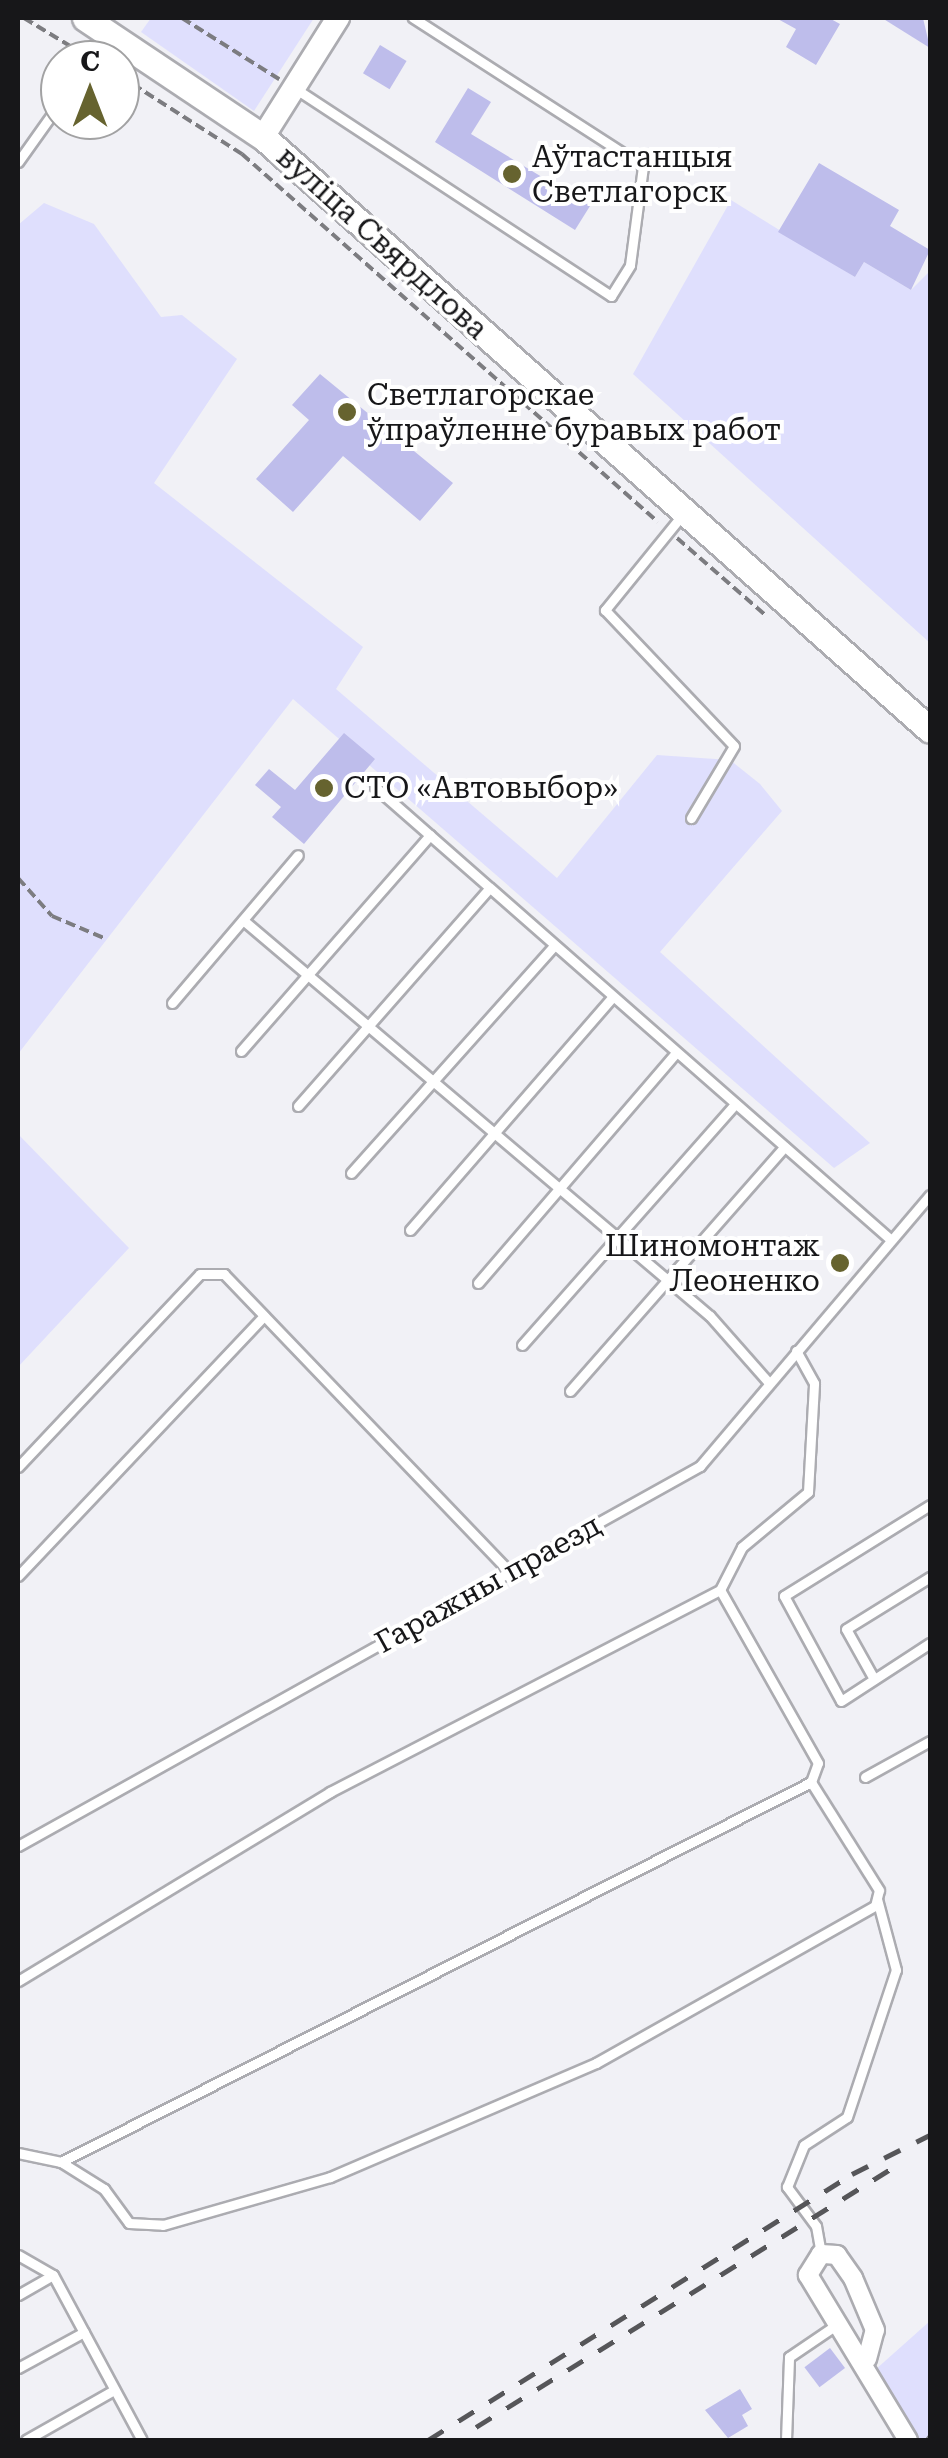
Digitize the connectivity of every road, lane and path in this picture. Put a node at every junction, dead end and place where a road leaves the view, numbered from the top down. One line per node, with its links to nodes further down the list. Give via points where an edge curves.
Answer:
1 (24, 18): 7 (path)
2 (84, 18): 6 (main road, вуліца Свярдлова)
3 (182, 18): 8 (path)
4 (338, 18): 8 (street)
5 (412, 18): 8 (lane, via 643,166 630,266 612,296)
6 (116, 26): 11 (main road, вуліца Свярдлова)
7 (60, 40)
8 (294, 88): 11 (street)
9 (140, 89): 13 (path, via 242,154)
10 (40, 131): 12 (lane)
11 (263, 137): 13 (main road, вуліца Свярдлова)
12 (18, 162)
13 (677, 522): 14 (path); 15 (main road, вуліца Свярдлова); 17 (lane, via 605,610 734,746)
14 (770, 619)
15 (930, 730)
16 (375, 787): 18 (lane)
17 (691, 818)
18 (430, 835): 21 (lane); 25 (lane)
19 (298, 855): 22 (lane)
20 (18, 878): 23 (path, via 52,916)
21 (488, 890): 24 (lane); 28 (lane)
22 (243, 920): 25 (lane); 27 (lane)
23 (104, 938)
24 (553, 946): 26 (lane); 31 (lane)
25 (311, 975): 28 (lane); 29 (lane)
26 (612, 998): 30 (lane); 34 (lane)
27 (172, 1003)
28 (370, 1025): 31 (lane); 33 (lane)
29 (241, 1052)
30 (676, 1053): 32 (lane); 37 (lane)
31 (434, 1080): 34 (lane); 36 (lane)
32 (735, 1104): 35 (lane); 40 (lane)
33 (298, 1106)
34 (495, 1132): 37 (lane); 39 (lane)
35 (784, 1146): 41 (lane); 42 (lane)
36 (351, 1173)
37 (560, 1188): 40 (lane); 43 (lane)
38 (930, 1196): 41 (lane, Гаражны праезд)
39 (410, 1230)
40 (617, 1237): 42 (lane); 45 (lane)
41 (890, 1238): 46 (lane, Гаражны праезд)
42 (667, 1280): 47 (lane); 48 (lane)
43 (478, 1283)
44 (264, 1316): 49 (lane, via 224,1274 200,1274); 51 (lane); 52 (lane)
45 (522, 1345)
46 (796, 1351): 47 (lane, Гаражны праезд); 54 (lane, via 814,1383 808,1492 742,1547)
47 (769, 1383): 51 (lane, Гаражны праезд, via 700,1466)
48 (570, 1391)
49 (18, 1467)
50 (930, 1505): 56 (lane, via 784,1596 841,1701)
51 (510, 1572): 60 (lane, Гаражны праезд)
52 (18, 1576)
53 (930, 1577): 56 (lane, via 846,1629)
54 (720, 1590): 59 (lane, via 818,1763); 62 (lane, via 330,1792)
55 (930, 1643): 56 (lane)
56 (874, 1680)
57 (930, 1742): 58 (lane)
58 (865, 1777)
59 (811, 1782): 61 (lane); 64 (lane)
60 (18, 1846)
61 (877, 1898): 64 (lane, via 596,2062 330,2177 163,2225 129,2223 104,2189); 65 (lane, via 896,1970 847,2117 804,2145 787,2187 816,2226)
62 (18, 1981)
63 (18, 2153): 64 (lane)
64 (61, 2162)
65 (821, 2254): 69 (street, via 808,2275); 71 (street, via 837,2256 853,2278 875,2330)
66 (18, 2255): 67 (lane)
67 (54, 2276): 68 (lane); 70 (lane)
68 (18, 2295)
69 (836, 2325): 71 (street); 76 (lane, via 789,2357)
70 (84, 2332): 72 (lane); 73 (lane)
71 (867, 2359): 77 (street)
72 (18, 2368)
73 (114, 2390): 74 (lane); 75 (lane)
74 (26, 2440)
75 (142, 2440)
76 (786, 2440)
77 (908, 2440)

